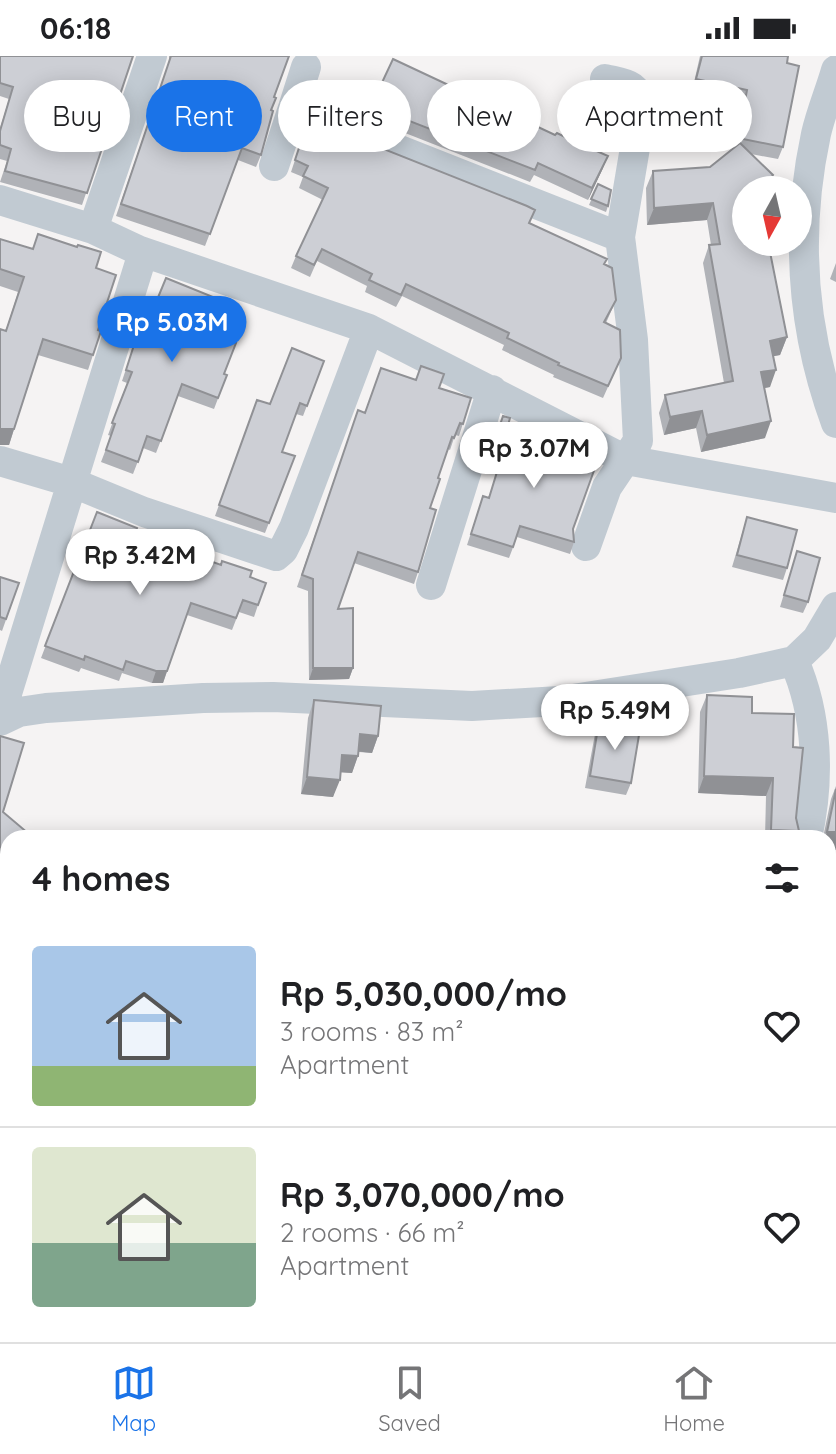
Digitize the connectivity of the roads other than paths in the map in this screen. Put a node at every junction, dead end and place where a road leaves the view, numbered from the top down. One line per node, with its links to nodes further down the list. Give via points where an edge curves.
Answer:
1 (152, 56): 10 (street)
2 (306, 67): 5 (street)
3 (836, 70): 15 (street, via 816,134 803,235 803,282 814,345)
4 (605, 79): 11 (street, via 632,86 642,106)
5 (302, 80)
6 (279, 152): 8 (street)
7 (405, 152): 11 (street)
8 (274, 166)
9 (0, 200): 10 (street)
10 (93, 229): 12 (street)
11 (620, 237): 16 (street, via 639,421 638,441)
12 (140, 251): 13 (street); 18 (street)
13 (369, 329): 14 (street); 18 (street, via 280,554 271,556)
14 (492, 390): 16 (street); 21 (street)
15 (836, 423)
16 (626, 460): 19 (street); 20 (street, via 607,487)
17 (0, 461): 18 (street)
18 (71, 482): 24 (street)
19 (836, 498)
20 (586, 546)
21 (431, 585)
22 (836, 607): 23 (street, via 817,639)
23 (794, 661): 24 (street, via 560,701 472,706 203,698 46,708); 25 (street, via 806,687 814,729)
24 (0, 718)
25 (808, 830)

